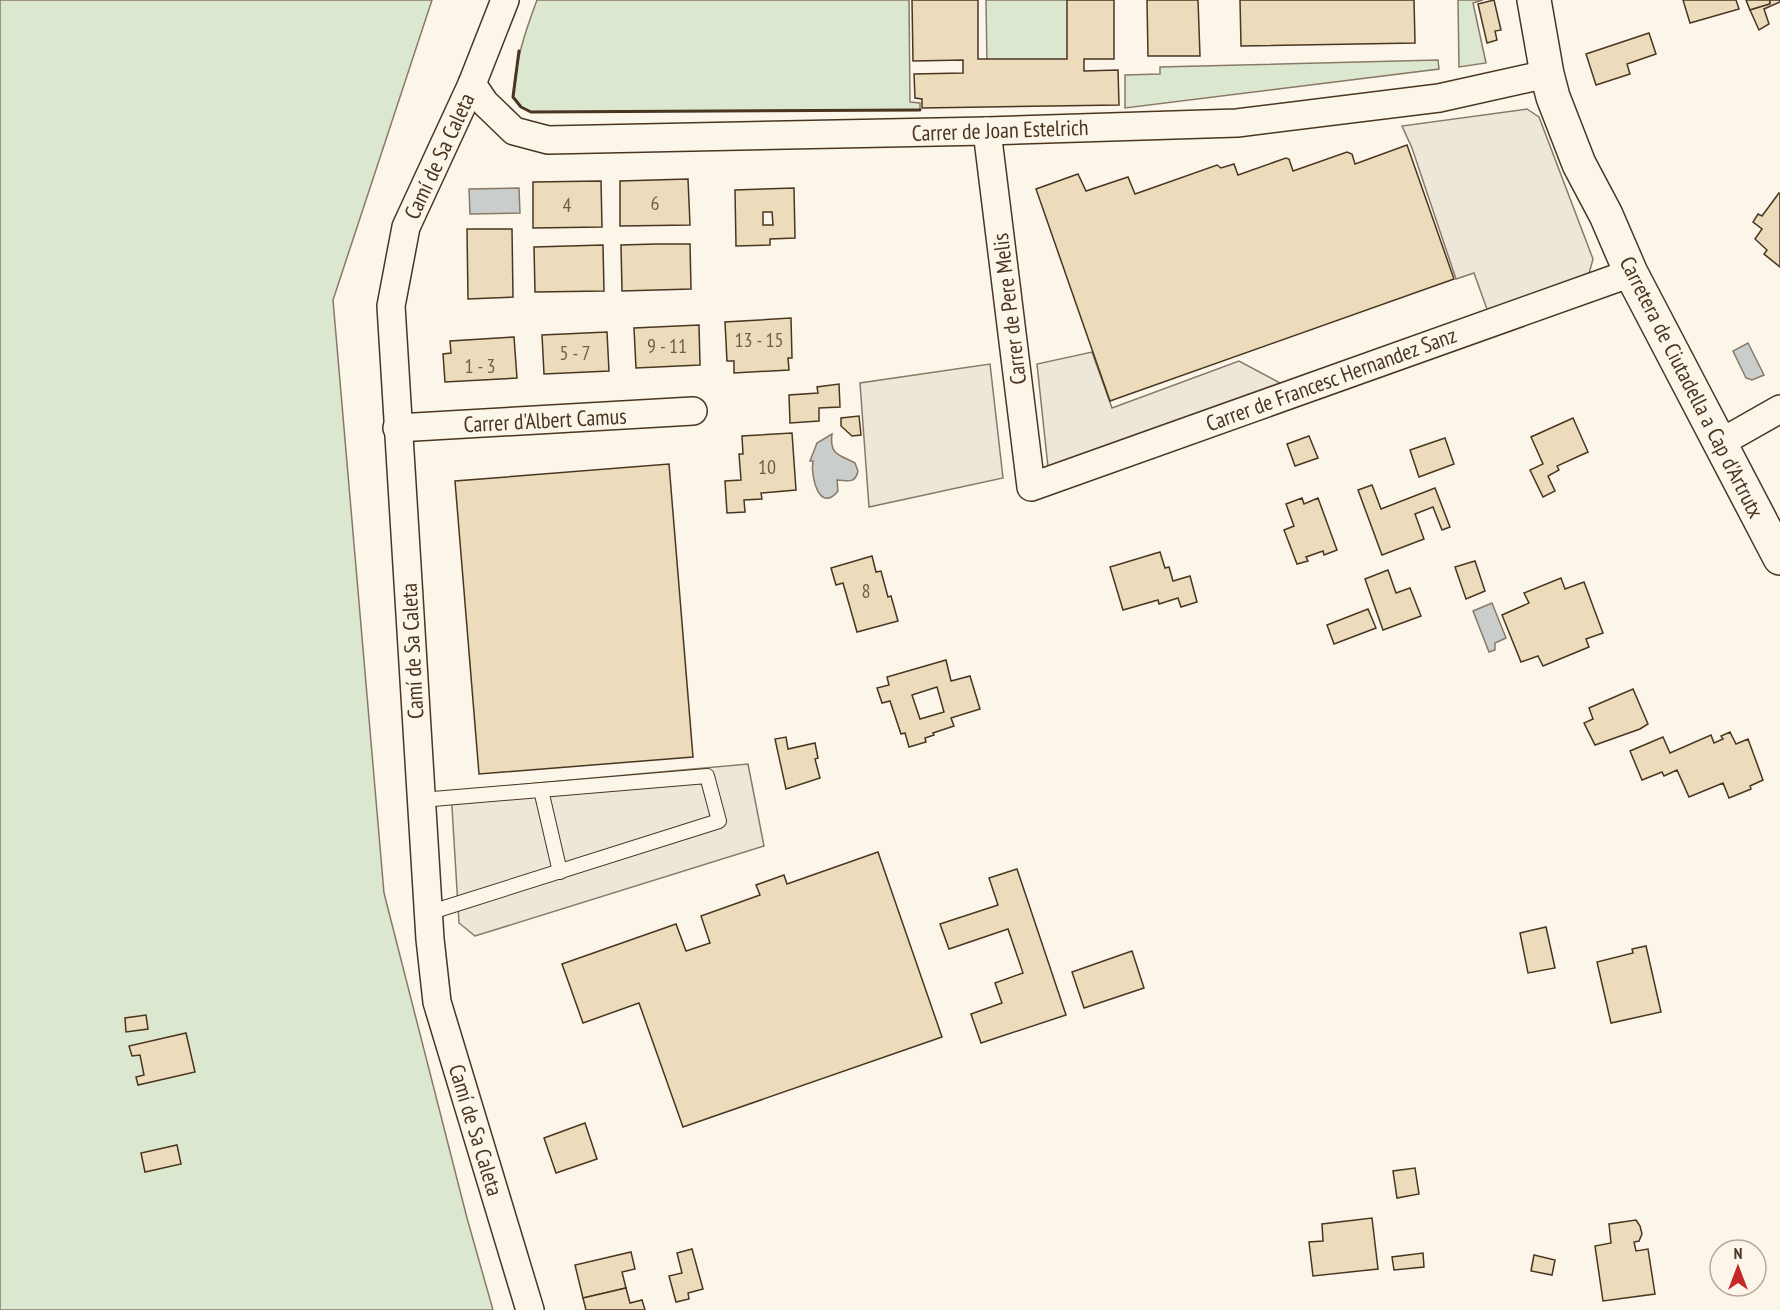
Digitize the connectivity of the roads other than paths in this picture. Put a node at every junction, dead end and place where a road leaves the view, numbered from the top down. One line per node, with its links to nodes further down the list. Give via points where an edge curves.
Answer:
1 (505, 0): 4 (street, Camí de Sa Caleta)
2 (1536, 10): 3 (street, Carretera de Ciutadella a Cap d'Artrutx); 6 (street, Carretera de Ciutadella a Cap d'Artrutx, via 1569,91)
3 (1547, 74): 5 (street, Carrer de Joan Estelrich, via 1439,98 1237,123); 6 (street, Carretera de Ciutadella a Cap d'Artrutx, via 1579,164)
4 (472, 84): 5 (street, Carrer de Joan Estelrich, via 514,131 548,140); 10 (street, Camí de Sa Caleta, via 406,227 391,306)
5 (987, 131): 12 (street, Carrer de Pere Melis)
6 (1606, 215): 7 (street, Carretera de Ciutadella a Cap d'Artrutx)
7 (1631, 273): 11 (street, Carretera de Ciutadella a Cap d'Artrutx); 12 (street, Carrer de Francesc Hernandez Sanz)
8 (1780, 409): 11 (street)
9 (693, 411): 10 (street, Carrer d'Albert Camus)
10 (398, 428): 15 (street, Camí de Sa Caleta)
11 (1720, 443): 13 (street, Carretera de Ciutadella a Cap d'Artrutx)
12 (1031, 487)
13 (1780, 558)
14 (541, 790): 15 (lane); 16 (lane); 16 (lane, via 707,776 719,821)
15 (421, 800): 17 (street, Camí de Sa Caleta)
16 (560, 872): 17 (lane)
17 (428, 913): 18 (street, Camí de Sa Caleta, via 438,1002)
18 (530, 1310)

